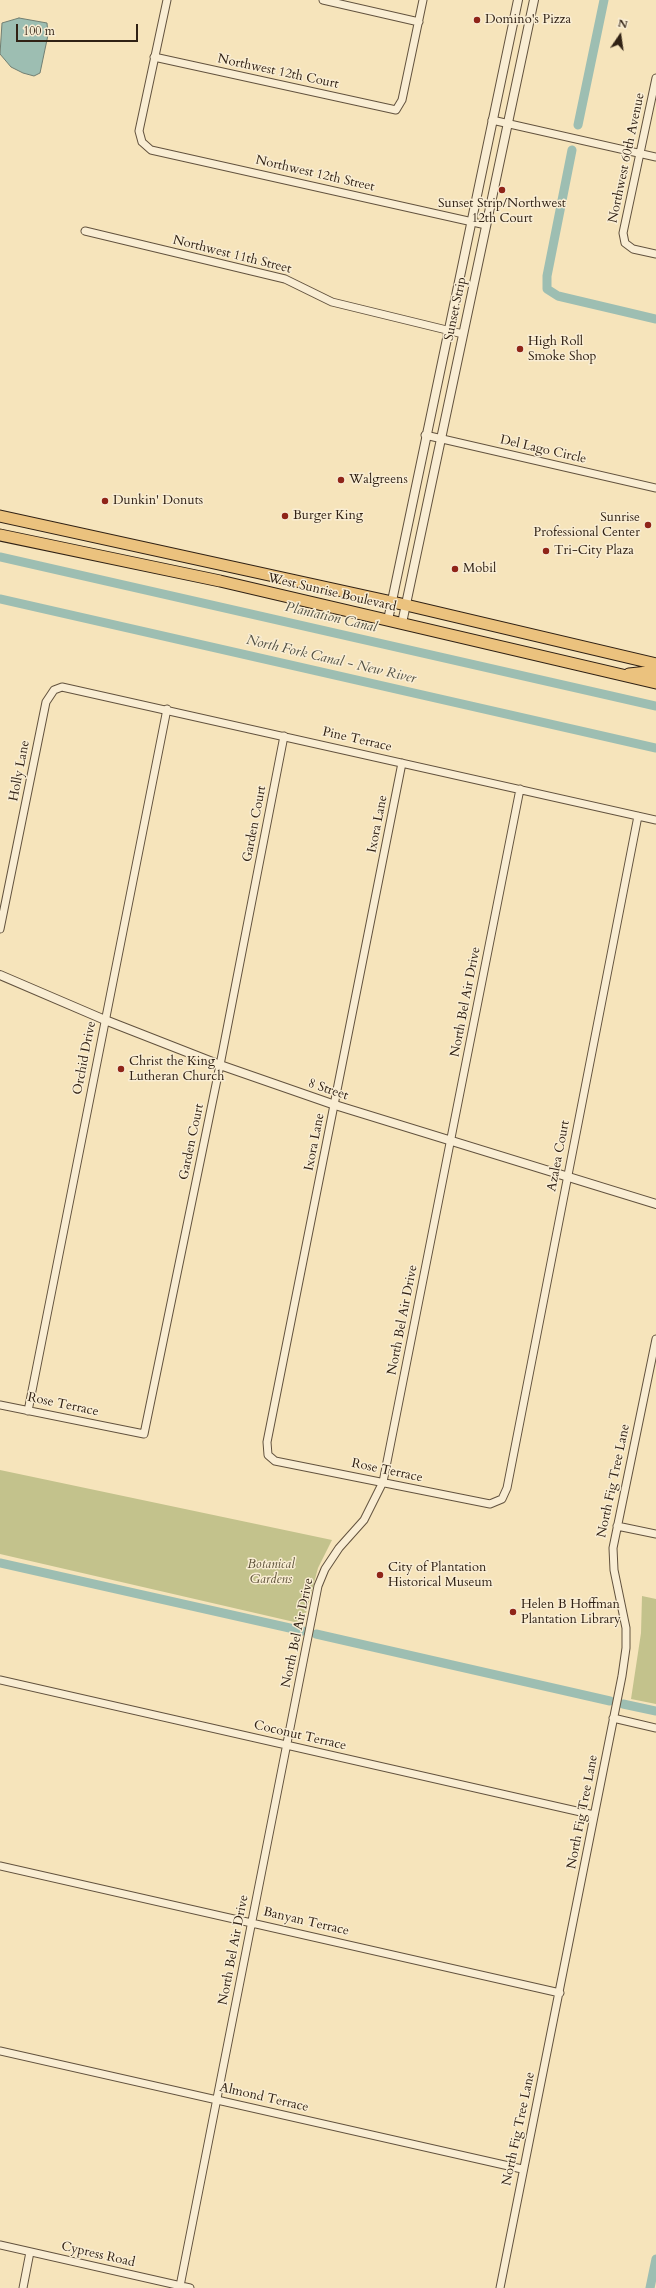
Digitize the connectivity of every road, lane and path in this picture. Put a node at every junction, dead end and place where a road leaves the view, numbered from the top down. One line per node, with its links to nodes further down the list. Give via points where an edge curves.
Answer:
1 (166, 0): 7 (street)
2 (324, 0): 6 (street)
3 (423, 0): 6 (street)
4 (518, 0): 9 (street, Sunset Strip)
5 (534, 0): 10 (street, Sunset Strip)
6 (418, 22): 7 (street, Northwest 12th Court, via 402,100 396,110)
7 (154, 57): 13 (street, Northwest 12th Street, via 139,131 142,142 151,150)
8 (656, 78): 11 (street, Northwest 60th Avenue)
9 (492, 120): 10 (street); 13 (street, Sunset Strip)
10 (508, 124): 11 (street); 14 (street, Sunset Strip)
11 (640, 154): 12 (street); 16 (street, Northwest 60th Avenue, via 623,233 625,243 633,249)
12 (656, 157)
13 (470, 222): 14 (street, Northwest 12th Street); 17 (street, Sunset Strip)
14 (486, 225): 18 (street, Sunset Strip)
15 (85, 231): 17 (street, Northwest 11th Street, via 286,279 332,302)
16 (656, 254)
17 (448, 331): 18 (street, Northwest 11th Street); 19 (street, Sunset Strip)
18 (463, 334): 20 (street, Sunset Strip)
19 (425, 435): 20 (street, Del Lago Circle); 24 (street, Sunset Strip)
20 (440, 439): 21 (street, Del Lago Circle); 25 (street, Sunset Strip)
21 (656, 488)
22 (0, 516): 24 (highway, West Sunrise Boulevard)
23 (0, 535): 26 (highway, West Sunrise Boulevard)
24 (392, 602): 25 (highway, West Sunrise Boulevard); 26 (street, Sunset Strip)
25 (406, 605): 27 (street, Sunset Strip); 28 (highway, West Sunrise Boulevard)
26 (388, 620): 27 (highway, West Sunrise Boulevard)
27 (402, 623): 30 (highway, West Sunrise Boulevard)
28 (656, 664)
29 (656, 674): 30 (highway, via 648,672)
30 (622, 675): 31 (highway, West Sunrise Boulevard)
31 (656, 683)
32 (54, 690): 33 (street, Pine Terrace, via 59,687 70,687); 39 (street, Holly Lane, via 44,707)
33 (166, 709): 34 (street, Pine Terrace); 41 (street, Orchid Drive)
34 (284, 736): 35 (street, Pine Terrace); 42 (street, Garden Court)
35 (402, 763): 36 (street, Pine Terrace); 43 (street, Ixora Lane)
36 (520, 789): 37 (street, Pine Terrace); 44 (street, North Bel Air Drive)
37 (638, 816): 38 (street, Pine Terrace); 45 (street, Azalea Court)
38 (656, 820)
39 (0, 929)
40 (0, 975): 41 (street, 8 Street)
41 (105, 1020): 42 (street, 8 Street); 49 (street, Orchid Drive)
42 (220, 1065): 43 (street, 8 Street); 50 (street, Garden Court)
43 (335, 1105): 44 (street, 8 Street); 51 (street, Ixora Lane, via 267,1442)
44 (451, 1142): 45 (street, 8 Street); 52 (street, North Bel Air Drive)
45 (567, 1177): 46 (street, 8 Street); 53 (street, Azalea Court, via 507,1488)
46 (656, 1204)
47 (656, 1339): 54 (street, North Fig Tree Lane)
48 (0, 1405): 49 (street, Rose Terrace)
49 (28, 1411): 50 (street, Rose Terrace)
50 (144, 1434)
51 (268, 1455): 52 (street, Rose Terrace, via 275,1461)
52 (383, 1482): 53 (street, Rose Terrace, via 490,1504); 59 (street, North Bel Air Drive, via 364,1520 339,1548 325,1569 318,1586)
53 (502, 1499)
54 (617, 1526): 55 (street); 57 (street, North Fig Tree Lane, via 613,1548 614,1570 626,1628 626,1648)
55 (656, 1534)
56 (0, 1680): 59 (street, Coconut Terrace)
57 (613, 1718): 58 (street); 60 (street, North Fig Tree Lane)
58 (656, 1728)
59 (287, 1746): 60 (street, Coconut Terrace); 62 (street, North Bel Air Drive)
60 (594, 1816): 63 (street, North Fig Tree Lane)
61 (0, 1866): 62 (street, Banyan Terrace)
62 (252, 1922): 63 (street, Banyan Terrace); 65 (street, North Bel Air Drive)
63 (560, 1993): 66 (street, North Fig Tree Lane)
64 (0, 2050): 65 (street, Almond Terrace)
65 (217, 2100): 66 (street, Almond Terrace); 69 (street, North Bel Air Drive)
66 (522, 2169): 72 (street, North Fig Tree Lane)
67 (0, 2245): 68 (street, Cypress Road)
68 (30, 2252): 69 (street, Cypress Road); 70 (street)
69 (180, 2286): 71 (street, Cypress Road)
70 (23, 2288)
71 (190, 2288)
72 (500, 2288)

